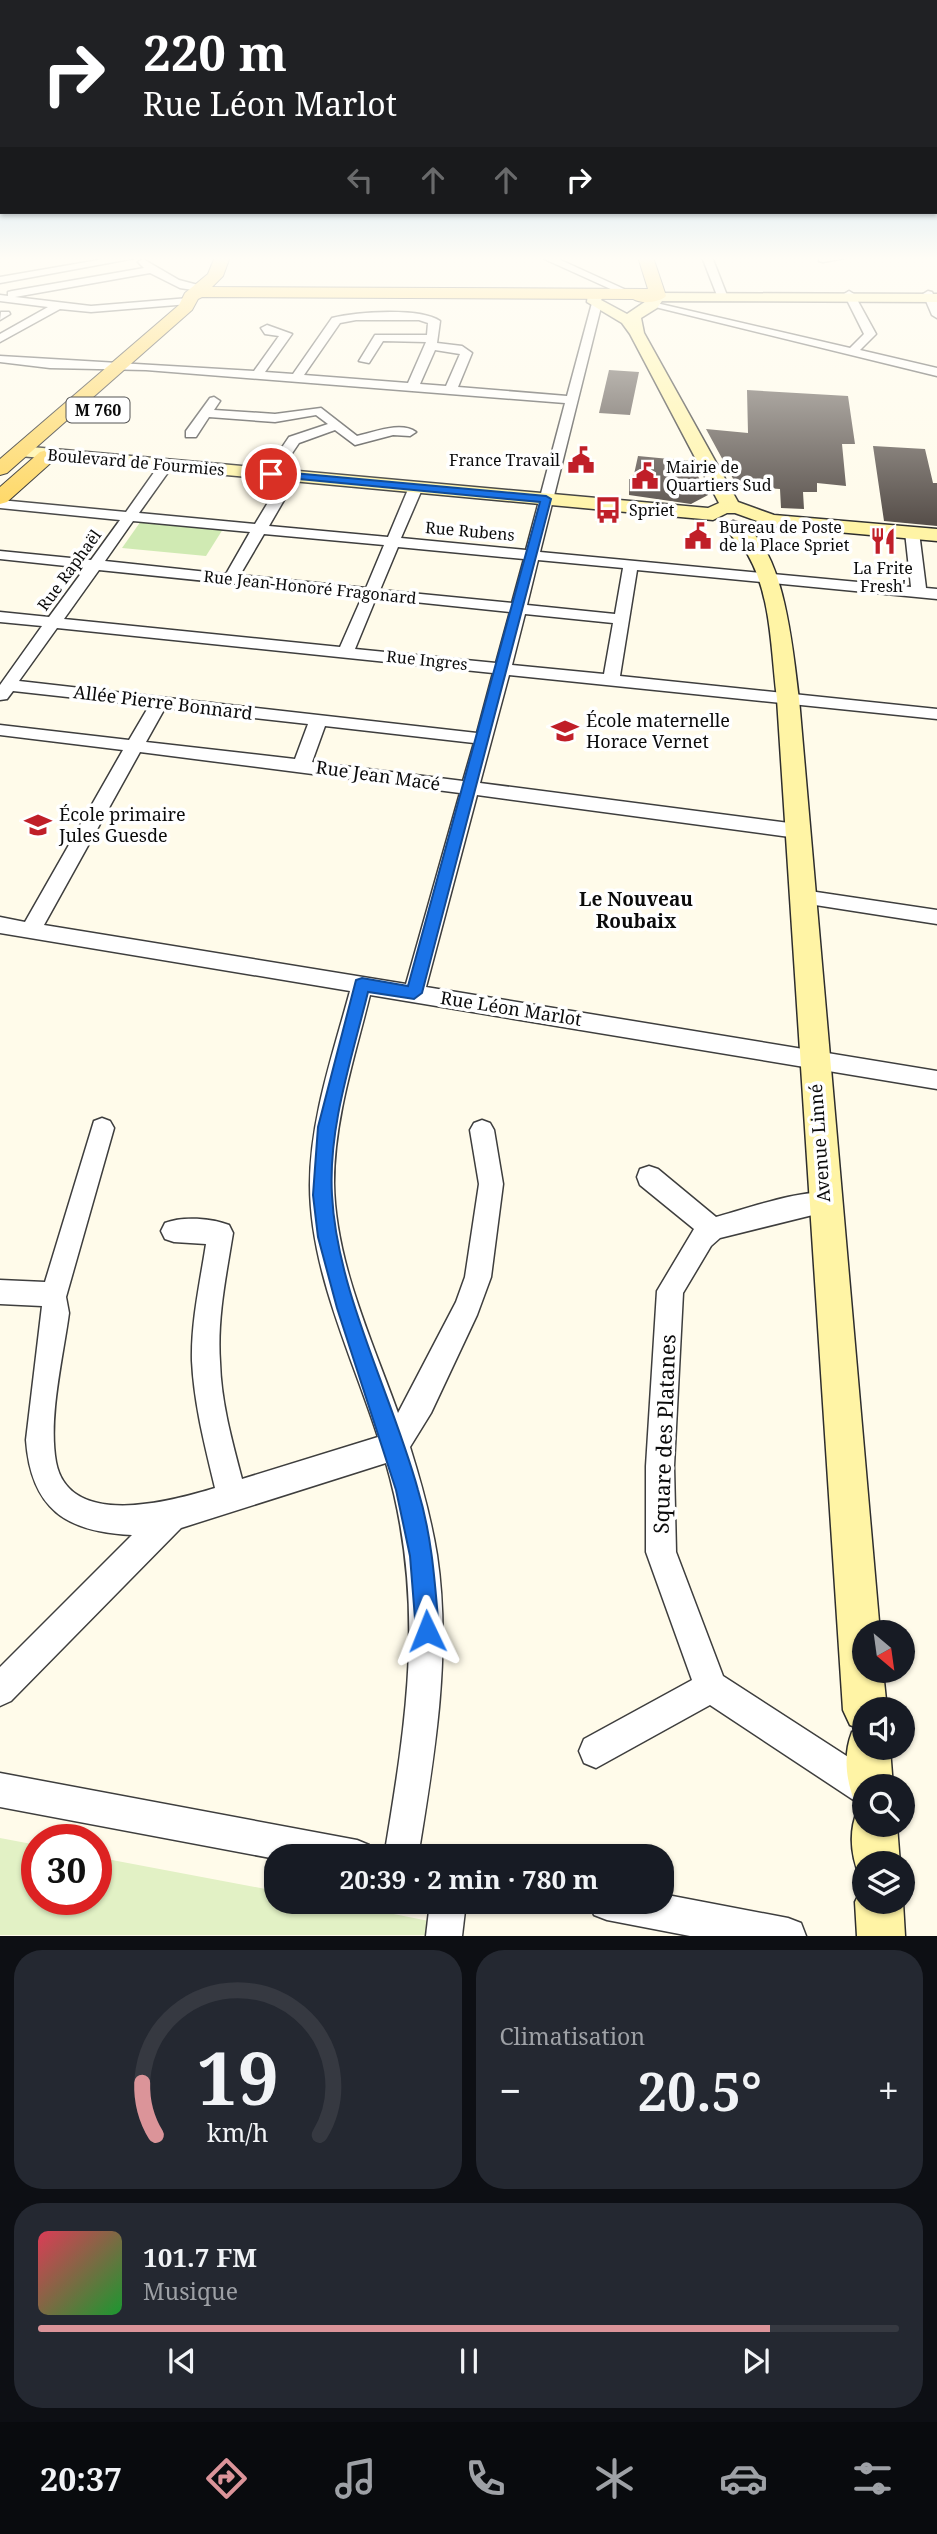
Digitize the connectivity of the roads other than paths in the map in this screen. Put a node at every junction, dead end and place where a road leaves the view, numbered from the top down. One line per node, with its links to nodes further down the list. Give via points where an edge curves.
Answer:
1 (140, 347): 15 (main road, M 760)
2 (291, 347): 17 (street)
3 (303, 347): 18 (street)
4 (373, 347): 14 (street)
5 (430, 347): 20 (street)
6 (455, 347): 21 (street, via 466,353)
7 (585, 347): 23 (street)
8 (645, 347): 38 (street)
9 (835, 347): 11 (street)
10 (857, 347): 11 (street)
11 (852, 352): 16 (street)
12 (0, 359): 15 (street)
13 (153, 360): 15 (street); 17 (street); 19 (main road, M 760)
14 (365, 361)
15 (117, 366): 29 (main road, M 760)
16 (937, 372)
17 (257, 375): 18 (street)
18 (296, 378): 20 (street)
19 (125, 385)
20 (412, 388): 21 (street)
21 (450, 391): 23 (street)
22 (215, 399): 24 (street)
23 (573, 400): 35 (street)
24 (206, 413): 25 (street, via 275,418 313,411); 27 (street)
25 (337, 425): 26 (street, via 355,441); 32 (street, via 294,440)
26 (410, 432)
27 (191, 434)
28 (57, 447): 29 (street, Boulevard de Fourmies); 30 (street, Boulevard de Fourmies); 36 (main road)
29 (20, 451): 31 (main road, M 760)
30 (167, 464): 32 (street, Boulevard de Fourmies); 37 (street, Rue Raphaël)
31 (0, 468)
32 (271, 474): 33 (street, Boulevard de Fourmies)
33 (291, 476): 34 (street, Boulevard de Fourmies); 40 (street)
34 (416, 487): 35 (street, Boulevard de Fourmies); 43 (street)
35 (546, 499): 38 (street, Boulevard de Fourmies, via 713,514 718,521); 44 (street)
36 (0, 501): 37 (street, Rue Rubens)
37 (130, 516): 40 (street, Rue Rubens); 47 (street, Rue Raphaël)
38 (732, 517): 39 (street, via 754,531); 48 (street, Avenue Linné)
39 (769, 525): 41 (street); 48 (street, Avenue Linné, via 764,536)
40 (259, 528): 43 (street, Rue Rubens); 49 (street)
41 (912, 533): 42 (street); 50 (street)
42 (937, 535)
43 (393, 541): 44 (street, Rue Rubens); 51 (street)
44 (532, 554): 46 (street, Rue Rubens); 53 (street)
45 (0, 555): 47 (street, Rue Jean-Honoré Fragonard)
46 (631, 564): 48 (street, Rue Rubens); 55 (street)
47 (94, 565): 49 (street, Rue Jean-Honoré Fragonard); 56 (street, Rue Raphaël)
48 (767, 577): 50 (street, Rue Rubens); 61 (street, Avenue Linné)
49 (230, 579): 51 (street, Rue Jean-Honoré Fragonard)
50 (919, 592): 52 (street, Rue Rubens)
51 (370, 594): 53 (street, Rue Jean-Honoré Fragonard); 57 (street)
52 (937, 594)
53 (517, 609): 55 (street, Rue Jean-Honoré Fragonard); 58 (street)
54 (0, 617): 56 (street, Rue Ingres)
55 (620, 619): 59 (street)
56 (53, 622): 57 (street, Rue Ingres); 60 (street, Rue Raphaël)
57 (345, 652): 58 (street, Rue Ingres)
58 (503, 668): 59 (street, Rue Ingres); 66 (street)
59 (611, 682): 61 (street, Rue Ingres)
60 (4, 691): 62 (street, Allée Pierre Bonnard)
61 (788, 699): 63 (street, Rue Ingres); 70 (street, Avenue Linné)
62 (159, 703): 64 (street, Allée Pierre Bonnard); 67 (street)
63 (937, 715)
64 (318, 721): 66 (street, Allée Pierre Bonnard); 68 (street)
65 (0, 730): 67 (street, Rue Jean Macé)
66 (483, 739): 69 (street)
67 (135, 747): 68 (street, Rue Jean Macé); 74 (street)
68 (300, 766): 69 (street, Rue Jean Macé)
69 (470, 788): 70 (street, Rue Jean Macé); 76 (street)
70 (797, 831): 71 (street, Avenue Linné)
71 (803, 897): 72 (street); 77 (street, Avenue Linné)
72 (937, 916)
73 (0, 925): 74 (street, Rue Léon Marlot)
74 (31, 930): 75 (street, Rue Léon Marlot)
75 (362, 985): 76 (street, Rue Léon Marlot); 87 (street, via 327,1127 323,1195 335,1271)
76 (414, 993): 77 (street, Rue Léon Marlot)
77 (815, 1059): 78 (street, Rue Léon Marlot); 82 (street, Avenue Linné)
78 (937, 1080)
79 (102, 1128): 86 (street)
80 (482, 1130): 87 (street, via 491,1184 478,1277 421,1402)
81 (649, 1177): 83 (street)
82 (824, 1202): 83 (street); 92 (street, Avenue Linné)
83 (713, 1229): 90 (street, Square des Platanes, via 702,1238 670,1291 660,1466 661,1552)
84 (174, 1231): 88 (street, via 220,1233 206,1360 210,1400)
85 (0, 1292): 86 (street)
86 (53, 1297): 89 (street, via 56,1313 38,1449 49,1484 65,1503 85,1514 138,1521)
87 (394, 1446): 88 (street); 97 (street, via 418,1533 427,1631 426,1682)
88 (232, 1496): 89 (street)
89 (172, 1516): 91 (street)
90 (711, 1687): 93 (street); 94 (street)
91 (0, 1690)
92 (864, 1697)
93 (596, 1751)
94 (852, 1779)
95 (0, 1790): 96 (street)
96 (288, 1844)
97 (403, 1844)
98 (447, 1914): 101 (street)
99 (671, 1914): 102 (street)
100 (880, 1914): 103 (street)
101 (444, 1936)
102 (788, 1936)
103 (881, 1936)

